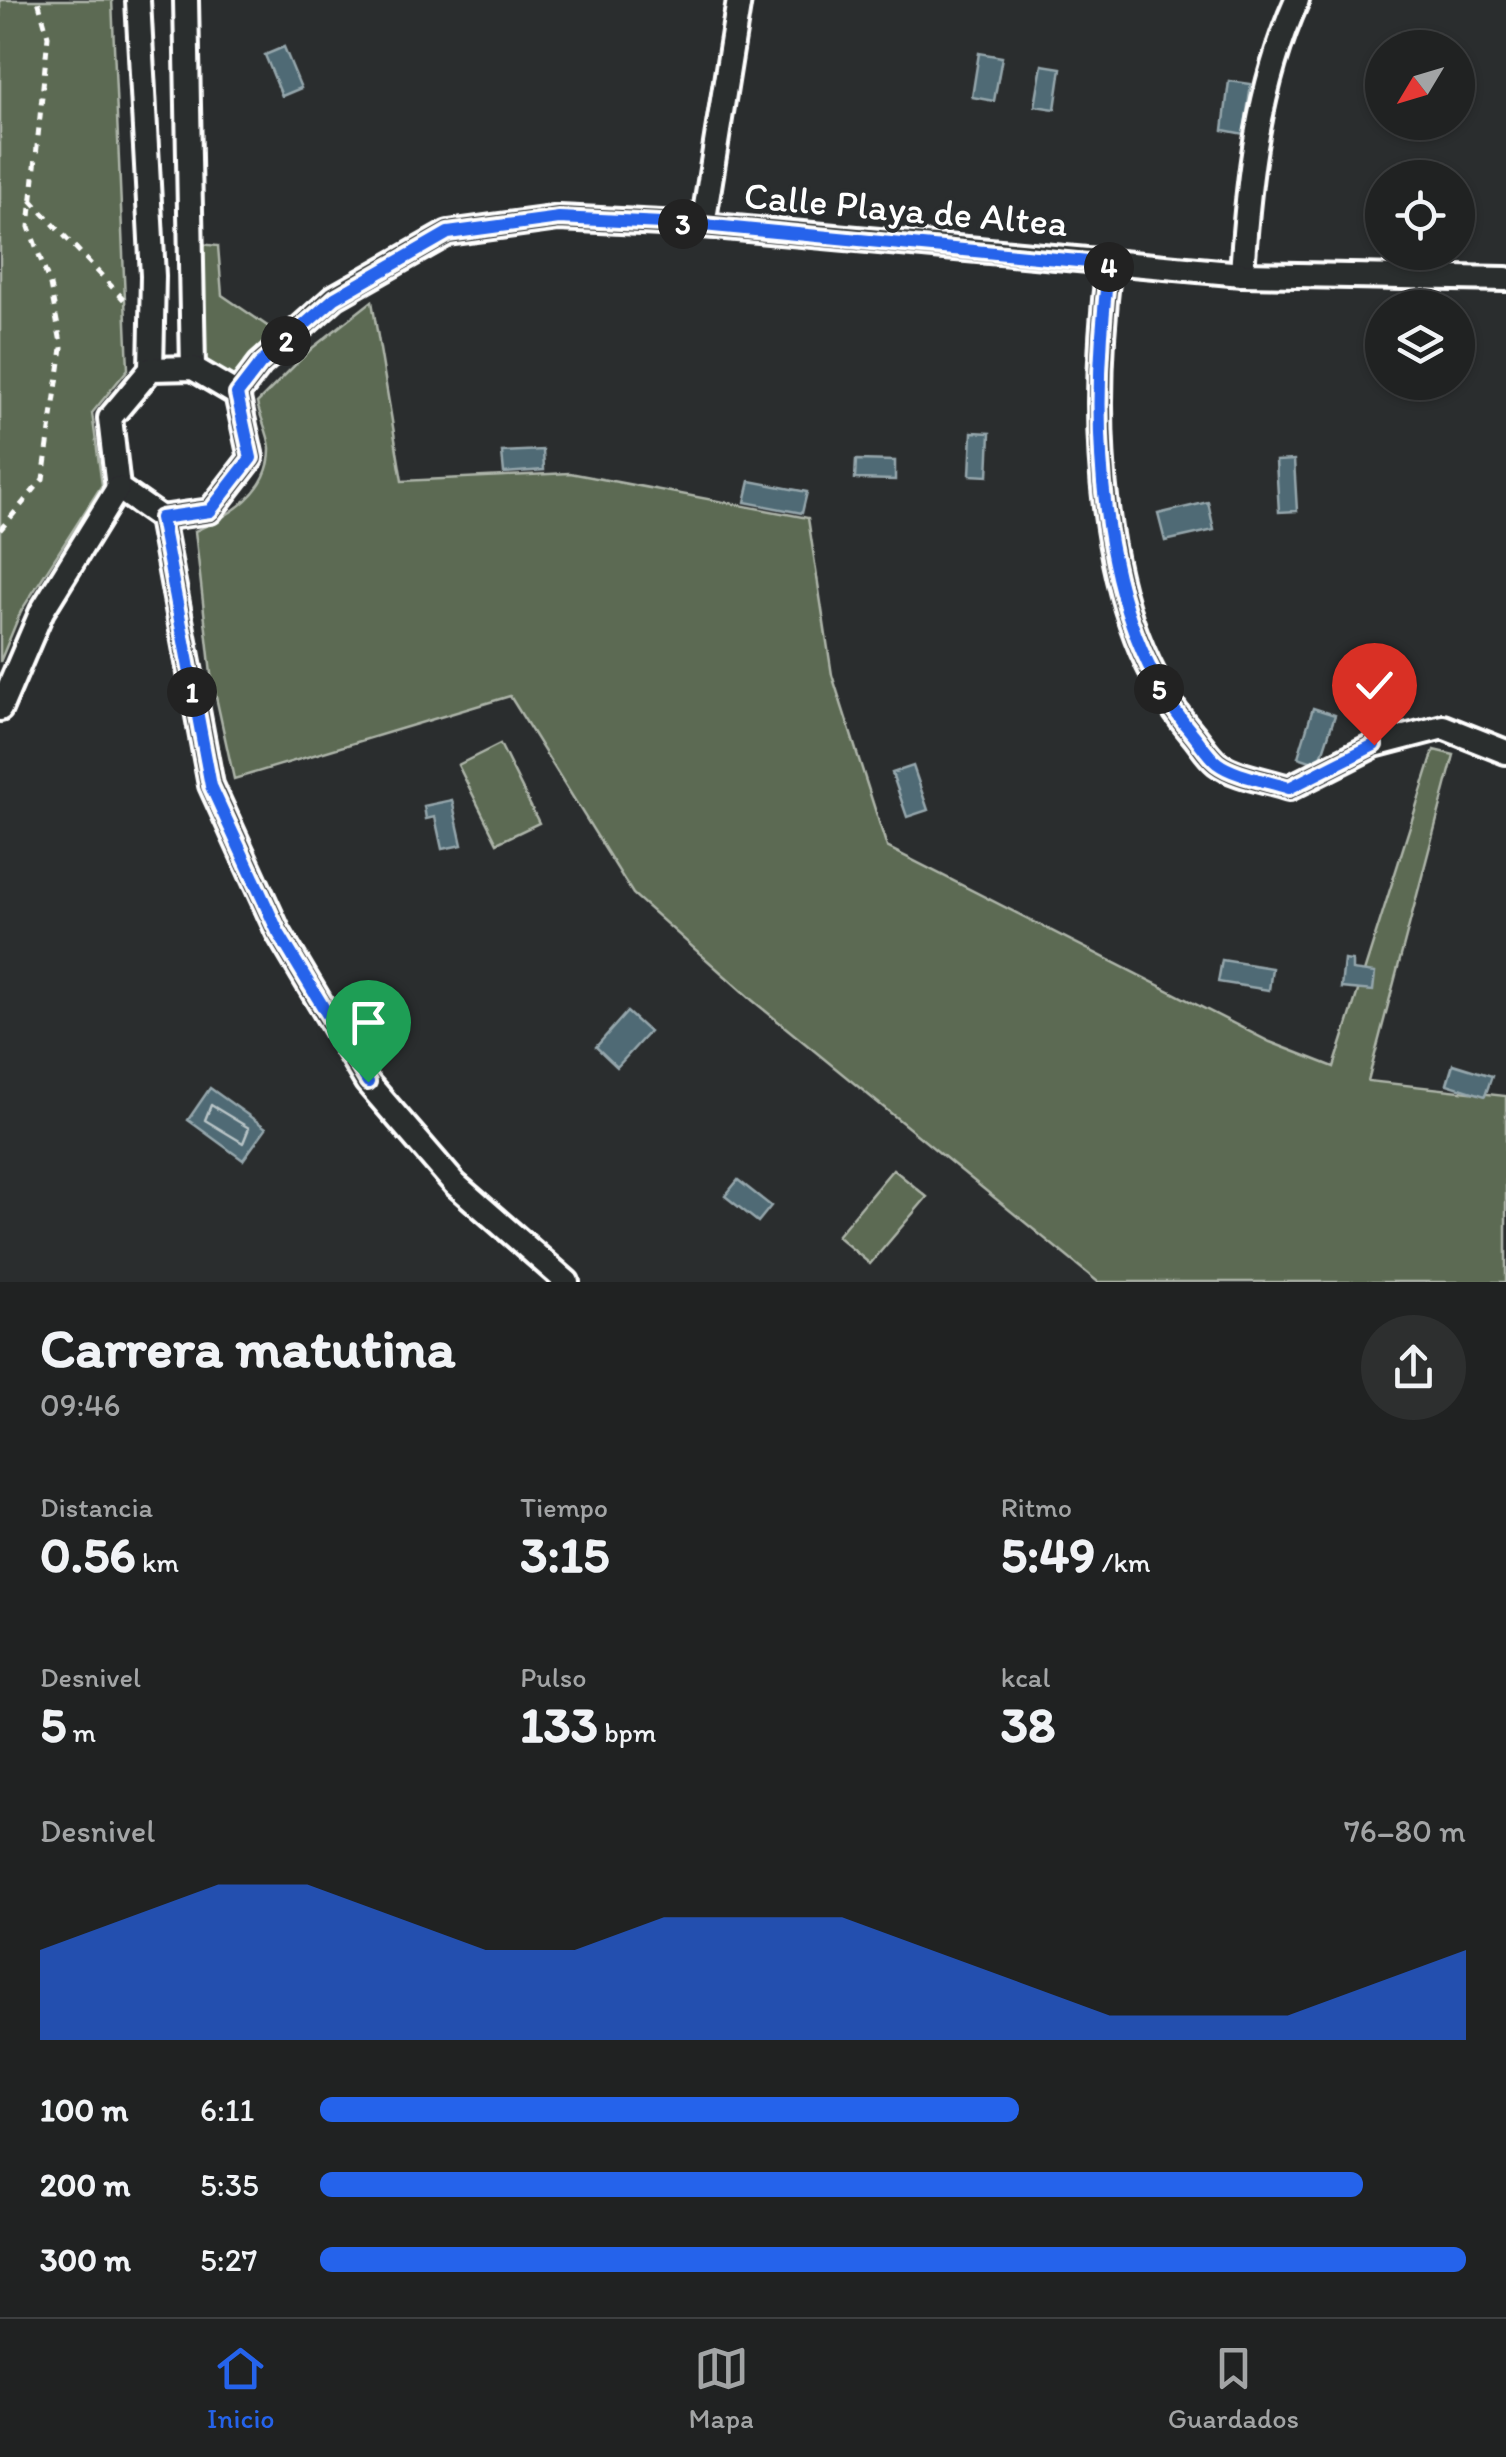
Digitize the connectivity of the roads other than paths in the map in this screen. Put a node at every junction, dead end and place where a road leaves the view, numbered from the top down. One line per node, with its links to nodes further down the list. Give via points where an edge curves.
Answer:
1 (138, 0): 10 (street, via 153,276)
2 (186, 0): 9 (street)
3 (738, 0): 5 (street)
4 (1296, 0): 7 (street, via 1258,119)
5 (703, 225): 6 (street, Calle Playa de Altea); 11 (street, Calle Playa de Altea, via 559,218 448,233 335,298 260,364)
6 (1109, 264): 7 (street, Calle Playa de Altea); 15 (street, via 1101,325 1109,538 1134,630 1163,699 1218,764 1289,788 1374,745 1444,727)
7 (1242, 274): 8 (street, Calle Playa de Altea)
8 (1506, 279)
9 (193, 368): 10 (street); 11 (street)
10 (151, 370): 12 (street, via 110,418)
11 (237, 394): 13 (street, via 251,458 210,511)
12 (118, 488): 13 (street); 14 (street, via 42,612)
13 (161, 518): 16 (street, via 211,786 278,932 368,1082 456,1184)
14 (0, 708)
15 (1506, 752)
16 (567, 1282)

